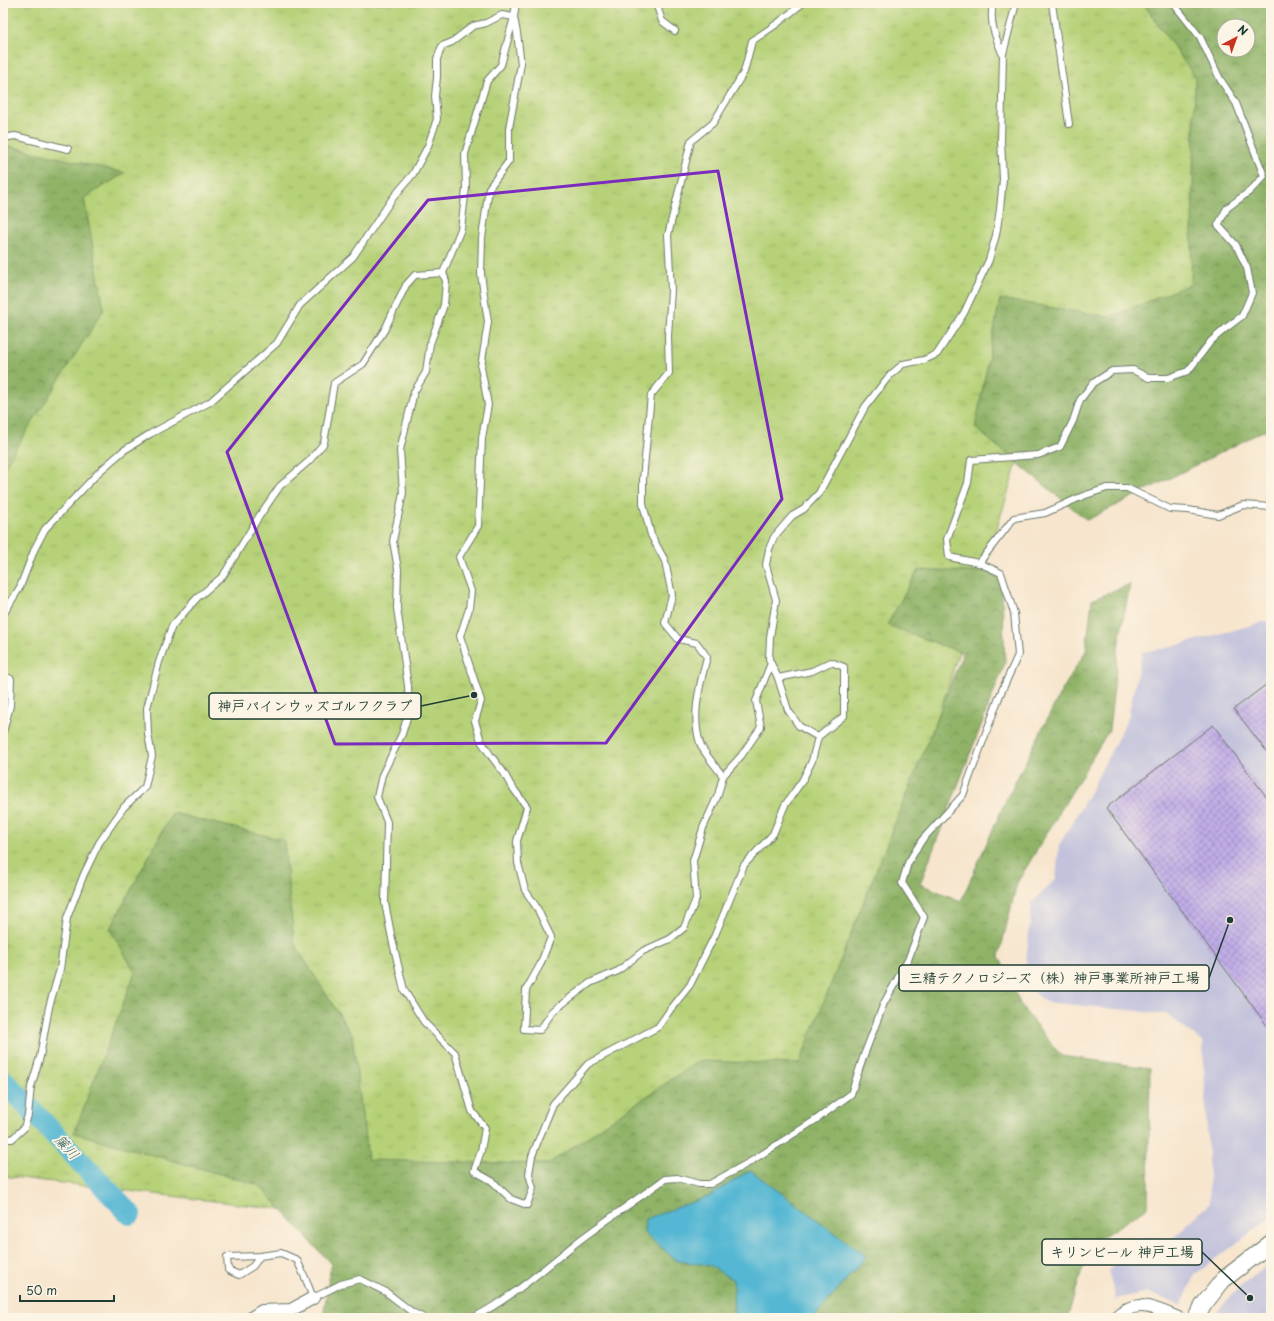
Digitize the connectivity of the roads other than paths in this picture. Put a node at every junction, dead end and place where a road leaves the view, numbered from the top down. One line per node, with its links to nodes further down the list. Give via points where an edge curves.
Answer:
1 (516, 3): 8 (lane)
2 (656, 3): 9 (lane, via 662,22)
3 (803, 3): 23 (lane, via 752,41 744,72 713,123 690,141 668,235 671,290 668,336 670,373 652,395 643,479 643,504 651,535 665,561 672,595 665,623 678,639 697,643 707,657 699,688 696,721 700,744)
4 (993, 3): 10 (lane, via 990,13 992,29)
5 (1016, 3): 10 (lane)
6 (1052, 3): 11 (lane)
7 (1173, 3): 16 (lane, via 1200,38 1236,103 1264,176 1250,191 1227,208 1218,225 1236,245 1247,268 1252,293 1242,316 1210,341 1188,371 1168,378 1148,378 1133,370 1112,371 1093,383 1080,400 1060,446 1038,455 971,460 968,483 947,539 949,557)
8 (514, 16): 14 (lane, via 501,66 487,82 465,154 466,188 461,228); 17 (lane, via 502,15 473,26 452,42 442,46 437,59 437,119 428,146 413,174 392,199 353,257 300,305 277,343 210,402 123,451 99,472 45,529 20,587); 23 (lane, via 521,64 509,128 509,161 489,188 482,238 481,274 488,322 481,367 488,406 482,438 478,526 459,557 472,591 460,636 481,701 474,721 481,741 527,807 517,841 518,863 525,890 537,908 550,937 540,966 526,990 524,1029 540,1030 553,1011 574,994 590,983 618,971 643,951 670,939 684,928 696,899 693,861)
9 (675, 31)
10 (1003, 54): 18 (lane, via 1002,194 996,235 989,260 964,313 937,354 924,360 903,364 889,376 865,407 819,493 804,509 792,516 774,537 766,565 776,600 768,659)
11 (1069, 124)
12 (3, 138): 13 (lane, via 15,136)
13 (68, 148)
14 (443, 273): 22 (lane, via 446,280 444,305 430,344 426,372 414,392 400,450 402,493 393,541 398,569 397,608 409,711 402,734 382,775 377,797 387,822 385,903 404,990 424,1022 456,1052 472,1111 485,1128 474,1171 492,1181 511,1199 528,1205 533,1188 529,1174 532,1156 553,1104 568,1085 588,1064 658,1027 690,985 715,935 744,865 773,834 785,805 812,761); 24 (lane, via 415,275 406,285 385,329 363,364 334,382 324,443 309,461 280,486 223,576 197,598 172,626 147,708 152,756 145,787 124,807 99,843 84,874 67,918 60,969 31,1087 28,1115 24,1128 12,1139)
15 (1271, 507): 16 (lane, via 1243,505 1218,515 1170,509 1127,488 1107,488 1045,513 1014,518)
16 (979, 563): 30 (lane, via 1001,573 1014,613 1018,655 963,794 922,840 908,862 902,883 924,916 908,960 884,1003 851,1094 818,1119 710,1184 677,1178 665,1179 519,1289)
17 (3, 615)
18 (771, 663): 20 (lane); 23 (lane, via 756,701 761,727)
19 (3, 675): 21 (lane, via 11,679 10,706)
20 (778, 678): 22 (lane, via 788,710 799,726); 22 (lane, via 812,671 831,662 844,667 844,716)
21 (3, 732)
22 (818, 737)
23 (723, 776)
24 (3, 1139)
25 (1271, 1243): 33 (street, via 1223,1280)
26 (260, 1256): 26 (lane, via 227,1257 228,1270 239,1275 253,1266); 27 (lane, via 281,1253 297,1260)
27 (313, 1298): 28 (street, via 291,1310 262,1311); 29 (lane, via 341,1284 360,1279 386,1292)
28 (251, 1318)
29 (424, 1318)
30 (473, 1318)
31 (1115, 1318): 32 (street, via 1135,1305 1157,1309)
32 (1178, 1318)
33 (1196, 1318)

